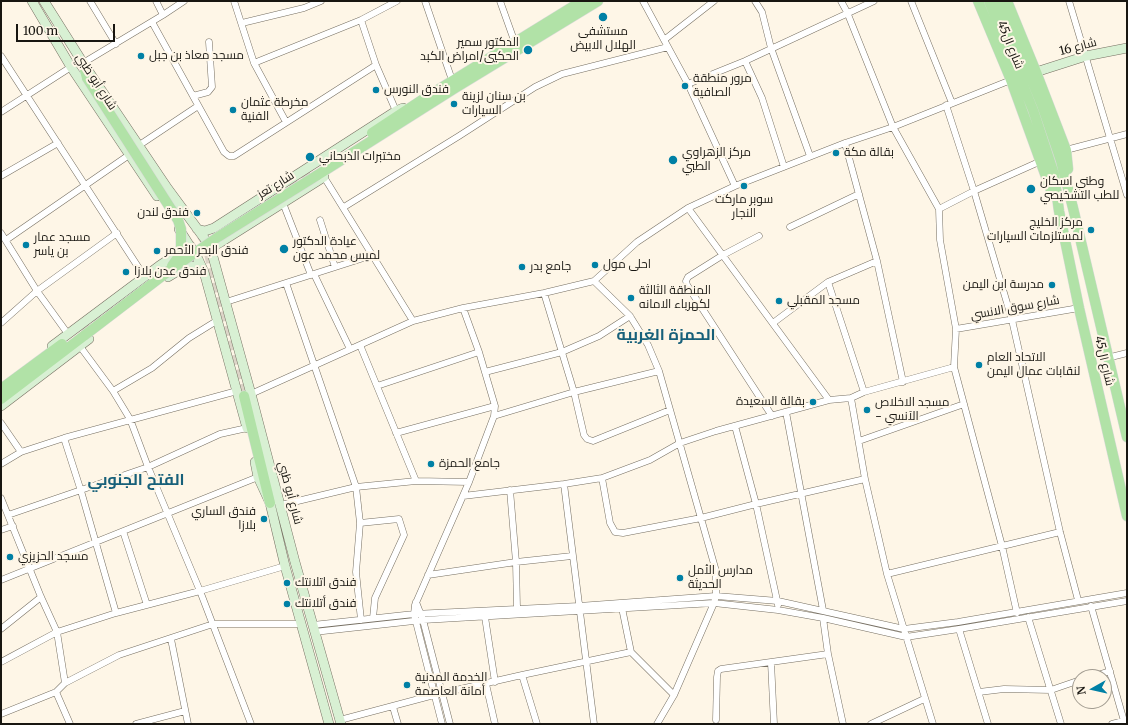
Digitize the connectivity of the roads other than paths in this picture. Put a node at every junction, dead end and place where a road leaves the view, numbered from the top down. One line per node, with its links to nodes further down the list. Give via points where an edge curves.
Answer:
1 (32, 1): 42 (main road, شارع أبو ظبي)
2 (44, 1): 39 (main road, شارع أبو ظبي)
3 (90, 1): 32 (street)
4 (156, 1): 25 (street)
5 (184, 1): 25 (street)
6 (234, 1): 28 (street)
7 (320, 1): 28 (street, via 304,8)
8 (397, 1): 26 (street)
9 (425, 1): 45 (street)
10 (500, 1): 31 (street)
11 (582, 1): 31 (main road, شارع تعز)
12 (598, 1): 45 (main road, شارع تعز)
13 (643, 1): 29 (street)
14 (714, 1): 29 (street)
15 (755, 1): 34 (street, via 762,12)
16 (841, 1): 24 (street)
17 (874, 1): 24 (street)
18 (911, 1): 50 (street)
19 (978, 1): 44 (main road, شارع ال45)
20 (989, 1): 81 (main road, شارع ال45, via 1033,110 1054,174)
21 (999, 1): 78 (main road, شارع ال45, via 1042,105 1061,161)
22 (1007, 1): 43 (main road, شارع ال45)
23 (1069, 1): 37 (street)
24 (847, 12): 34 (street); 55 (street)
25 (164, 15): 27 (street)
26 (361, 20): 40 (street); 41 (street)
27 (152, 22): 32 (street); 48 (street)
28 (242, 23): 40 (street)
29 (664, 40): 33 (street)
30 (209, 42): 48 (street, via 212,87 208,92)
31 (516, 43): 45 (main road, شارع تعز)
32 (116, 44): 39 (street)
33 (668, 47): 46 (street); 76 (street, via 562,74 535,87)
34 (771, 48): 38 (street); 63 (street)
35 (1127, 48): 37 (main road, شارع 16)
36 (1, 56): 47 (street)
37 (1086, 56): 43 (main road, شارع 16); 57 (street)
38 (745, 60): 46 (street); 65 (street, via 762,98)
39 (83, 63): 60 (main road, شارع أبو ظبي); 102 (main road, bridge, via 87,78 178,220 181,247)
40 (254, 63): 54 (street)
41 (376, 65): 52 (street); 54 (street)
42 (71, 67): 47 (street); 62 (main road, شارع أبو ظبي)
43 (1036, 72): 61 (main road, شارع ال45)
44 (1011, 80): 50 (street); 64 (main road, شارع ال45)
45 (454, 84): 49 (main road, شارع تعز)
46 (688, 84): 69 (street)
47 (26, 95): 53 (street); 58 (street)
48 (193, 96): 51 (street)
49 (427, 101): 52 (main road); 66 (main road, شارع تعز)
50 (949, 104): 55 (street); 71 (street)
51 (198, 106): 54 (street, via 224,152 229,156 234,156); 60 (street)
52 (396, 111): 79 (main road)
53 (1, 112)
54 (286, 122)
55 (893, 127): 59 (street); 80 (street)
56 (1127, 134): 57 (street)
57 (1109, 138): 61 (street); 73 (street)
58 (58, 143): 67 (street); 68 (street)
59 (845, 143): 63 (street); 72 (street)
60 (138, 146): 70 (main road, شارع أبو ظبي)
61 (1066, 150): 78 (main road, شارع ال45)
62 (129, 155): 68 (street); 74 (main road, شارع أبو ظبي)
63 (810, 156): 65 (street)
64 (1041, 161): 71 (street); 81 (main road, شارع ال45)
65 (784, 167): 69 (street)
66 (318, 174): 75 (main road); 76 (street); 102 (main road, شارع تعز, bridge, via 218,237)
67 (1, 176)
68 (85, 185): 87 (street); 90 (street)
69 (734, 186): 77 (street)
70 (168, 189): 74 (main road, via 170,194 166,199); 86 (main road, شارع أبو ظبي)
71 (974, 191): 80 (street); 116 (street)
72 (859, 194): 85 (street); 97 (street)
73 (1127, 195)
74 (158, 197): 84 (main road, شارع أبو ظبي)
75 (283, 203): 83 (main road); 103 (street)
76 (344, 207): 94 (street)
77 (688, 208): 95 (street); 105 (street, via 636,242)
78 (1073, 208): 129 (main road, شارع ال45)
79 (246, 209): 83 (main road, via 242,213 243,218 249,223); 86 (main road, via 214,228 205,231)
80 (939, 209): 120 (street, via 940,240)
81 (1059, 211): 113 (main road, شارع ال45)
82 (320, 220): 100 (street)
83 (254, 222): 91 (main road)
84 (177, 226): 92 (main road, شارع أبو ظبي); 96 (main road, via 178,242)
85 (790, 226)
86 (197, 229): 93 (main road, شارع أبو ظبي)
87 (117, 232): 104 (street); 108 (street)
88 (1, 233): 90 (street)
89 (759, 236): 95 (street)
90 (6, 240): 108 (street)
91 (221, 242): 93 (main road); 98 (main road)
92 (189, 244): 93 (main road); 96 (main road); 98 (main road, via 203,250); 101 (main road, شارع أبو ظبي)
93 (210, 246): 98 (main road, شارع أبو ظبي)
94 (373, 255): 100 (street); 117 (street)
95 (723, 255): 119 (street); 150 (street, via 688,277 687,285)
96 (172, 256): 99 (main road)
97 (877, 261): 106 (street); 134 (street)
98 (215, 263): 111 (main road, شارع أبو ظبي)
99 (158, 266): 102 (main road, via 168,267); 104 (main road)
100 (335, 267): 103 (street)
101 (204, 272): 102 (main road, via 195,266 189,266); 110 (main road, شارع أبو ظبي)
102 (168, 274): 121 (main road, شارع تعز, bridge); 124 (main road)
103 (313, 274): 107 (street); 125 (street)
104 (144, 276): 122 (main road)
105 (594, 281): 109 (street); 114 (street)
106 (828, 282): 119 (street); 139 (street)
107 (286, 283): 111 (street); 130 (street)
108 (37, 290): 118 (street); 122 (street)
109 (544, 293): 112 (street); 127 (street)
110 (212, 297): 111 (main road, via 216,290 220,290); 115 (main road, شارع أبو ظبي)
111 (225, 297): 140 (main road, شارع أبو ظبي)
112 (463, 308): 117 (street); 126 (street)
113 (1079, 308): 116 (street, شارع سوق الانسي); 179 (main road, شارع ال45)
114 (630, 316): 127 (street, via 599,336); 132 (street, via 648,345)
115 (218, 320): 137 (street, via 188,338 152,368); 140 (main road, شارع أبو ظبي)
116 (1012, 320): 120 (street, شارع سوق الانسي); 185 (street)
117 (413, 321): 123 (street)
118 (1, 323)
119 (773, 323): 143 (street)
120 (956, 329): 131 (street)
121 (83, 332): 136 (main road, شارع تعز); 142 (main road, شارع تعز)
122 (68, 334): 136 (main road)
123 (360, 345): 125 (street); 135 (street)
124 (80, 346): 137 (street); 145 (main road)
125 (350, 349): 130 (street)
126 (479, 352): 133 (street); 135 (street)
127 (562, 352): 133 (street); 138 (street)
128 (1127, 353): 129 (street)
129 (1108, 358): 156 (main road, شارع ال45)
130 (315, 364): 140 (street); 169 (street)
131 (954, 367): 134 (street); 144 (street)
132 (659, 371): 138 (street); 147 (street)
133 (485, 372): 146 (street)
134 (903, 382): 139 (street)
135 (377, 386): 155 (street)
136 (4, 387)
137 (113, 391): 151 (street)
138 (574, 392): 147 (street, via 584,435 593,441); 149 (street)
139 (864, 392): 141 (street)
140 (244, 394): 151 (street); 154 (main road, شارع أبو ظبي); 175 (main road)
141 (851, 398): 143 (street); 158 (street)
142 (1, 399)
143 (829, 400): 148 (street)
144 (964, 404): 158 (street); 187 (street)
145 (1, 406)
146 (495, 406): 149 (street); 155 (street)
147 (670, 410): 159 (street)
148 (786, 412): 150 (street); 172 (street)
149 (494, 416): 167 (street)
150 (772, 416): 153 (street)
151 (130, 420): 157 (street); 162 (street)
152 (1, 423): 160 (street)
153 (735, 426): 159 (street); 176 (street)
154 (247, 428): 162 (street, via 220,434); 163 (main road, شارع أبو ظبي)
155 (396, 433): 166 (street)
156 (1126, 433)
157 (64, 438): 160 (street); 171 (street)
158 (859, 441): 165 (street)
159 (680, 443): 164 (street, via 650,460); 180 (street)
160 (22, 452): 161 (street)
161 (1, 464)
162 (148, 467): 171 (street); 177 (street)
163 (258, 477): 175 (main road, شارع أبو ظبي); 177 (street)
164 (602, 478): 168 (street); 180 (street, via 610,523 615,532 623,533)
165 (864, 479): 172 (street); 192 (street)
166 (416, 481): 167 (street); 169 (street)
167 (469, 482): 173 (street)
168 (564, 484): 170 (street); 188 (street)
169 (356, 486): 175 (street); 181 (street)
170 (510, 490): 173 (street); 189 (street)
171 (81, 491): 178 (street); 186 (street)
172 (800, 493): 176 (street); 210 (street)
173 (463, 496): 193 (street)
174 (1, 498): 178 (street)
175 (275, 504): 190 (main road, شارع أبو ظبي); 225 (main road, شارع أبو ظبي)
176 (756, 504): 180 (street); 200 (street)
177 (168, 513): 184 (street); 195 (street)
178 (8, 515): 182 (street)
179 (1127, 516)
180 (701, 518): 197 (street, via 716,571)
181 (360, 523): 217 (street, via 399,519 404,535 375,598); 219 (street, via 356,572)
182 (13, 526): 183 (street); 191 (street)
183 (1, 530)
184 (123, 531): 186 (street); 204 (street)
185 (1060, 532): 187 (street); 199 (street)
186 (95, 542): 191 (street); 211 (street)
187 (1002, 546): 192 (street); 212 (street)
188 (572, 556): 189 (street); 207 (street)
189 (516, 562): 193 (street); 206 (street)
190 (286, 566): 195 (street); 223 (main road, شارع أبو ظبي)
191 (29, 569): 194 (street); 198 (street)
192 (887, 574): 226 (street)
193 (428, 575): 202 (street)
194 (1, 580)
195 (200, 591): 204 (street); 222 (street)
196 (1127, 592): 199 (street)
197 (716, 596): 200 (street); 203 (street); 207 (street)
198 (41, 597): 224 (street); 228 (street)
199 (1078, 600): 212 (street)
200 (778, 601): 209 (street); 210 (street)
201 (1127, 601): 205 (street)
202 (416, 602): 213 (street); 214 (street)
203 (714, 604): 208 (street); 209 (street); 248 (street)
204 (147, 605): 211 (street)
205 (1091, 606): 216 (street); 236 (street)
206 (516, 608): 207 (street); 214 (street)
207 (579, 608): 208 (street); 215 (street); 233 (street)
208 (622, 608): 231 (street)
209 (778, 610): 218 (street)
210 (823, 610): 226 (street)
211 (116, 612): 228 (street)
212 (1017, 613): 226 (street)
213 (414, 614): 214 (street); 217 (street); 221 (street)
214 (422, 614): 220 (street)
215 (485, 617): 220 (street); 239 (street)
216 (1028, 617): 227 (street); 243 (street)
217 (372, 618): 219 (street)
218 (823, 618): 229 (street); 232 (street)
219 (361, 620): 225 (street)
220 (423, 620): 221 (street); 246 (street)
221 (416, 621): 225 (street); 247 (street)
222 (213, 624): 223 (street); 230 (street); 260 (street)
223 (301, 624): 261 (main road, شارع أبو ظبي)
224 (1, 629)
225 (314, 629): 255 (main road, شارع أبو ظبي)
226 (904, 629): 229 (street)
227 (959, 629): 229 (street); 245 (street)
228 (57, 632): 234 (street); 240 (street)
229 (906, 636): 249 (street)
230 (171, 639): 240 (street, via 119,655); 251 (street)
231 (631, 652): 233 (street); 248 (street)
232 (828, 654): 235 (street); 270 (street)
233 (585, 661): 237 (street); 267 (street)
234 (1, 662)
235 (771, 662): 253 (street, via 721,669 718,672); 269 (street)
236 (1109, 669)
237 (522, 675): 239 (street); 266 (street)
238 (1112, 677): 254 (street)
239 (495, 682): 242 (street)
240 (65, 683): 244 (street)
241 (1072, 683): 243 (street)
242 (486, 684): 246 (street); 265 (street)
243 (1051, 690): 245 (street, via 1004,689); 274 (street)
244 (56, 692): 252 (street); 257 (street)
245 (979, 692): 273 (street)
246 (442, 694): 247 (street); 264 (street)
247 (434, 695): 250 (street); 263 (street)
248 (674, 695): 268 (street)
249 (924, 699): 256 (street); 272 (street)
250 (393, 706): 255 (street); 262 (street)
251 (185, 711): 258 (street); 259 (street)
252 (1, 714)
253 (716, 720)
254 (1126, 720): 275 (street)
255 (340, 722)
256 (880, 722): 271 (street)
257 (70, 724)
258 (136, 724)
259 (188, 724)
260 (251, 724)
261 (329, 724)
262 (398, 724)
263 (442, 724)
264 (450, 724)
265 (495, 724)
266 (537, 724)
267 (594, 724)
268 (657, 724)
269 (774, 724)
270 (842, 724)
271 (871, 724)
272 (933, 724)
273 (988, 724)
274 (1061, 724)
275 (1112, 724)

